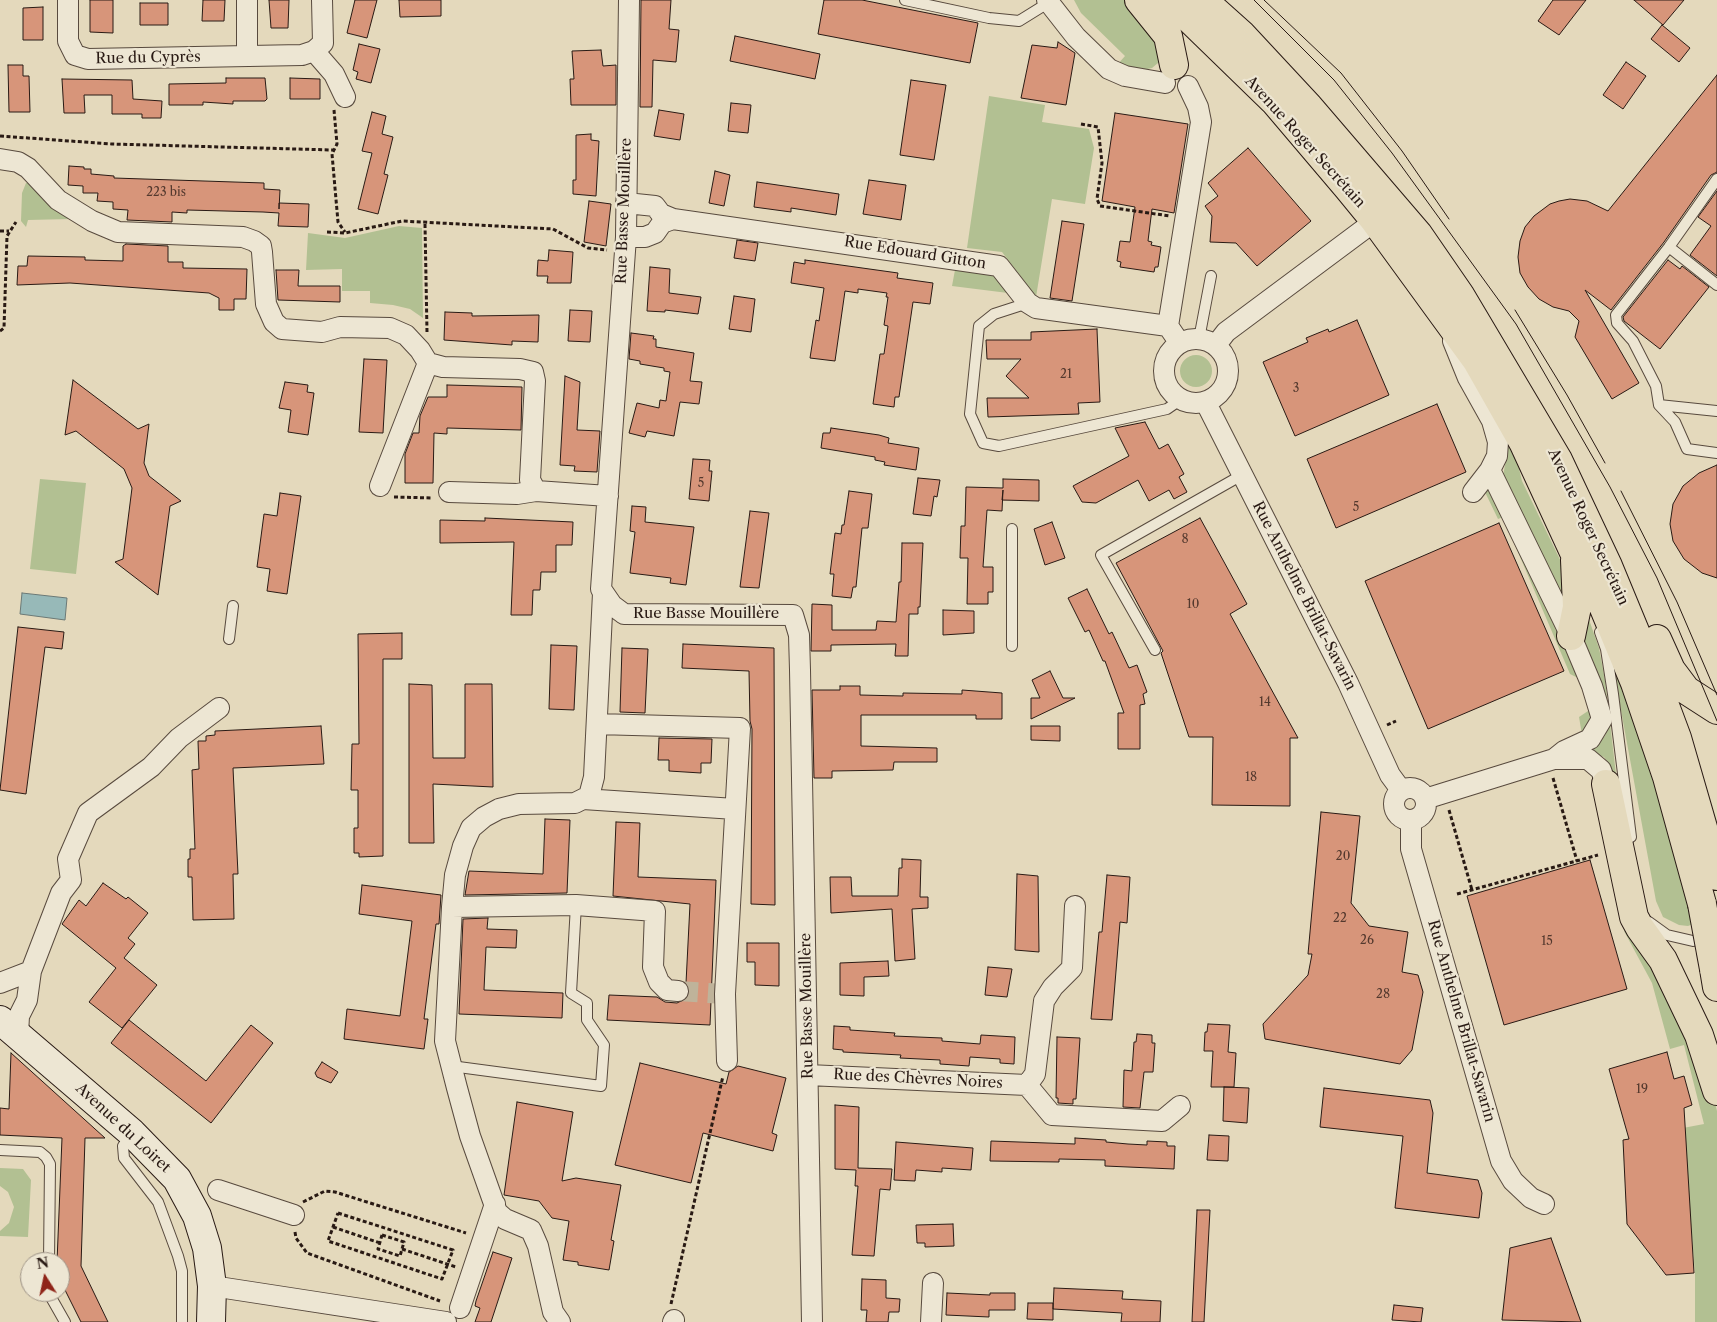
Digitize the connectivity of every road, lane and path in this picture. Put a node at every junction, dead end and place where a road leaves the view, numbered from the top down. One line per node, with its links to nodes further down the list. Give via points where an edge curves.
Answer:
1 (68, 0): 11 (street, Rue du Cyprès, via 68,41 75,55 88,59)
2 (247, 0): 11 (street)
3 (322, 0): 10 (street, via 323,43)
4 (629, 0): 19 (street, Rue Basse Mouillère)
5 (905, 0): 9 (lane, via 1019,21)
6 (1139, 0): 12 (main road, via 1168,36)
7 (1170, 0): 20 (main road, Avenue Roger Secrétain)
8 (1203, 0): 20 (main road, Avenue Roger Secrétain, via 1242,35)
9 (1048, 2): 12 (street, via 1076,37 1109,69 1124,76)
10 (314, 51): 11 (street, Rue du Cyprès, via 302,55); 13 (street, via 334,74)
11 (248, 56)
12 (1176, 78): 22 (street, via 1198,107 1201,122)
13 (339, 100): 16 (path, via 337,144)
14 (1082, 124): 22 (path, via 1098,127 1102,163 1097,199 1100,206)
15 (0, 136): 16 (path, via 112,144)
16 (333, 150): 28 (path, via 338,222)
17 (0, 158): 38 (street, via 23,165 58,200 118,232 244,237 254,241 261,246 266,304 274,322 282,329 322,332 340,327 398,330 420,350)
18 (1717, 179): 30 (lane)
19 (626, 203): 21 (street, Rue Edouard Gitton, via 654,206 661,214); 29 (street, Rue Basse Mouillère)
20 (1386, 214): 34 (main road, Avenue Roger Secrétain); 37 (street); 43 (main road, Avenue Roger Secrétain, via 1460,295)
21 (673, 219): 29 (street, via 662,223 655,234); 33 (street, Rue Edouard Gitton, via 999,266)
22 (1186, 219): 36 (street)
23 (16, 222): 26 (path)
24 (425, 224): 28 (path, via 402,221); 29 (path, via 553,230 588,248); 38 (path)
25 (0, 231): 26 (path)
26 (10, 231): 35 (path, via 7,236 4,328)
27 (327, 232): 28 (path)
28 (345, 233)
29 (625, 245): 51 (street, Rue Basse Mouillère)
30 (1669, 247): 32 (lane); 41 (lane, via 1616,315 1617,323 1633,341 1656,386)
31 (1211, 276): 37 (lane)
32 (1717, 285)
33 (1028, 303): 36 (street, via 1036,308); 39 (lane, via 994,314 979,326 970,414 983,443 999,446 1167,409)
34 (1439, 309): 45 (street, Avenue Roger Secrétain, via 1468,378 1496,430 1497,456); 53 (main road, Avenue Roger Secrétain, via 1477,361 1524,442)
35 (0, 331)
36 (1173, 334): 37 (street); 39 (street, via 1164,372 1171,392)
37 (1208, 342): 40 (street, via 1223,353 1229,372 1223,391)
38 (428, 363): 47 (street); 48 (street, via 533,372 530,480)
39 (1180, 400): 40 (street)
40 (1206, 403): 46 (street, Rue Anthelme Brillat-Savarin)
41 (1659, 404): 42 (lane); 44 (lane, via 1675,422 1687,449)
42 (1717, 411)
43 (1531, 414): 63 (main road, via 1559,451 1615,549 1671,670 1686,690); 76 (main road, Avenue Roger Secrétain, via 1558,460 1641,643 1677,738)
44 (1717, 454)
45 (1490, 470): 50 (street, Avenue Roger Secrétain); 58 (street)
46 (1242, 475): 61 (lane, via 1101,555); 67 (street, Rue Anthelme Brillat-Savarin, via 1348,683 1390,775)
47 (380, 486): 49 (path, via 384,497 438,498)
48 (536, 491): 49 (street, via 517,494); 51 (street)
49 (449, 492)
50 (1473, 492)
51 (608, 496): 54 (street, Rue Basse Mouillère)
52 (1012, 530): 60 (lane)
53 (1579, 564): 55 (lane); 58 (main road, via 1577,607); 84 (main road, Avenue Roger Secrétain, bridge, via 1596,589 1635,683 1668,777)
54 (603, 593): 64 (street); 91 (street, Rue Basse Mouillère, via 624,614 793,614 799,635)
55 (1589, 601)
56 (233, 606): 59 (lane)
57 (1597, 625): 66 (lane, via 1607,658)
58 (1571, 636): 65 (street, via 1602,720 1590,739 1564,751)
59 (229, 639)
60 (1012, 646)
61 (1155, 650)
62 (219, 708): 85 (street, via 179,738 151,767 88,813 68,860 71,880 61,893)
63 (1717, 710)
64 (598, 724): 69 (street, via 594,778 589,796); 71 (street, via 740,728)
65 (1553, 767): 66 (street, via 1588,759); 68 (street); 75 (path)
66 (1615, 787): 73 (lane); 93 (main road, via 1634,917 1664,960 1699,1035)
67 (1401, 790): 68 (street, via 1415,788); 72 (street, via 1394,797 1394,807 1398,815)
68 (1425, 798): 72 (street, via 1423,813)
69 (583, 799): 71 (street); 81 (street, via 575,803 519,804 484,817 471,828 463,846 455,875)
70 (1448, 809): 77 (path)
71 (735, 810): 89 (street, via 724,994)
72 (1411, 820): 99 (street, Rue Anthelme Brillat-Savarin, via 1411,849 1502,1161 1513,1181 1531,1198)
73 (1633, 850)
74 (1602, 854): 75 (path)
75 (1577, 861): 77 (path)
76 (1717, 876)
77 (1472, 890): 78 (path)
78 (1457, 894)
79 (576, 906): 81 (street); 87 (street, via 655,911 653,967 659,982 668,990); 90 (lane, via 571,993 587,1003 588,1020 604,1045 601,1086)
80 (1075, 906): 92 (street, via 1072,968 1044,1001 1035,1074)
81 (452, 907): 90 (street, via 445,1041)
82 (1645, 912): 83 (lane, via 1659,931)
83 (1693, 941): 84 (street)
84 (1716, 967)
85 (31, 971): 86 (street); 88 (street, via 27,1000)
86 (0, 983)
87 (678, 991)
88 (7, 1031): 95 (main road, Avenue du Loiret)
89 (727, 1061): 116 (path, via 668,1312)
90 (451, 1066): 98 (street, via 470,1136)
91 (808, 1075): 92 (street, Rue des Chèvres Noires); 121 (street, Rue Basse Mouillère)
92 (1027, 1085): 94 (street, via 1052,1114 1162,1121)
93 (1717, 1092)
94 (1180, 1106)
95 (132, 1133): 113 (main road, Avenue du Loiret, via 177,1179 197,1216 207,1248); 118 (lane, via 123,1146 124,1158 144,1180 166,1219 182,1271)
96 (0, 1150): 107 (lane, via 40,1152 50,1164)
97 (218, 1190): 100 (street)
98 (495, 1204): 104 (street); 120 (street, via 497,1212 505,1219 531,1230 554,1312)
99 (1544, 1204)
100 (294, 1214): 104 (path, via 307,1199 325,1191 335,1192); 115 (path, via 296,1238 307,1253)
101 (333, 1227): 102 (path, via 338,1213); 105 (path); 109 (path, via 328,1241)
102 (395, 1232): 103 (path); 110 (path, via 453,1250)
103 (392, 1238): 105 (path, via 382,1235); 106 (path, via 404,1242)
104 (483, 1239): 111 (street)
105 (380, 1243): 108 (path, via 378,1249)
106 (402, 1249): 108 (path, via 400,1256); 110 (path)
107 (49, 1252)
108 (389, 1253): 109 (path)
109 (387, 1261): 110 (path, via 442,1280)
110 (448, 1264): 111 (path)
111 (472, 1272): 115 (street)
112 (932, 1283): 122 (street)
113 (212, 1286): 115 (street); 119 (main road, Avenue du Loiret)
114 (54, 1302): 117 (lane)
115 (453, 1315)
116 (674, 1321)
117 (65, 1322)
118 (182, 1322)
119 (211, 1322)
120 (560, 1322)
121 (812, 1322)
122 (930, 1322)

